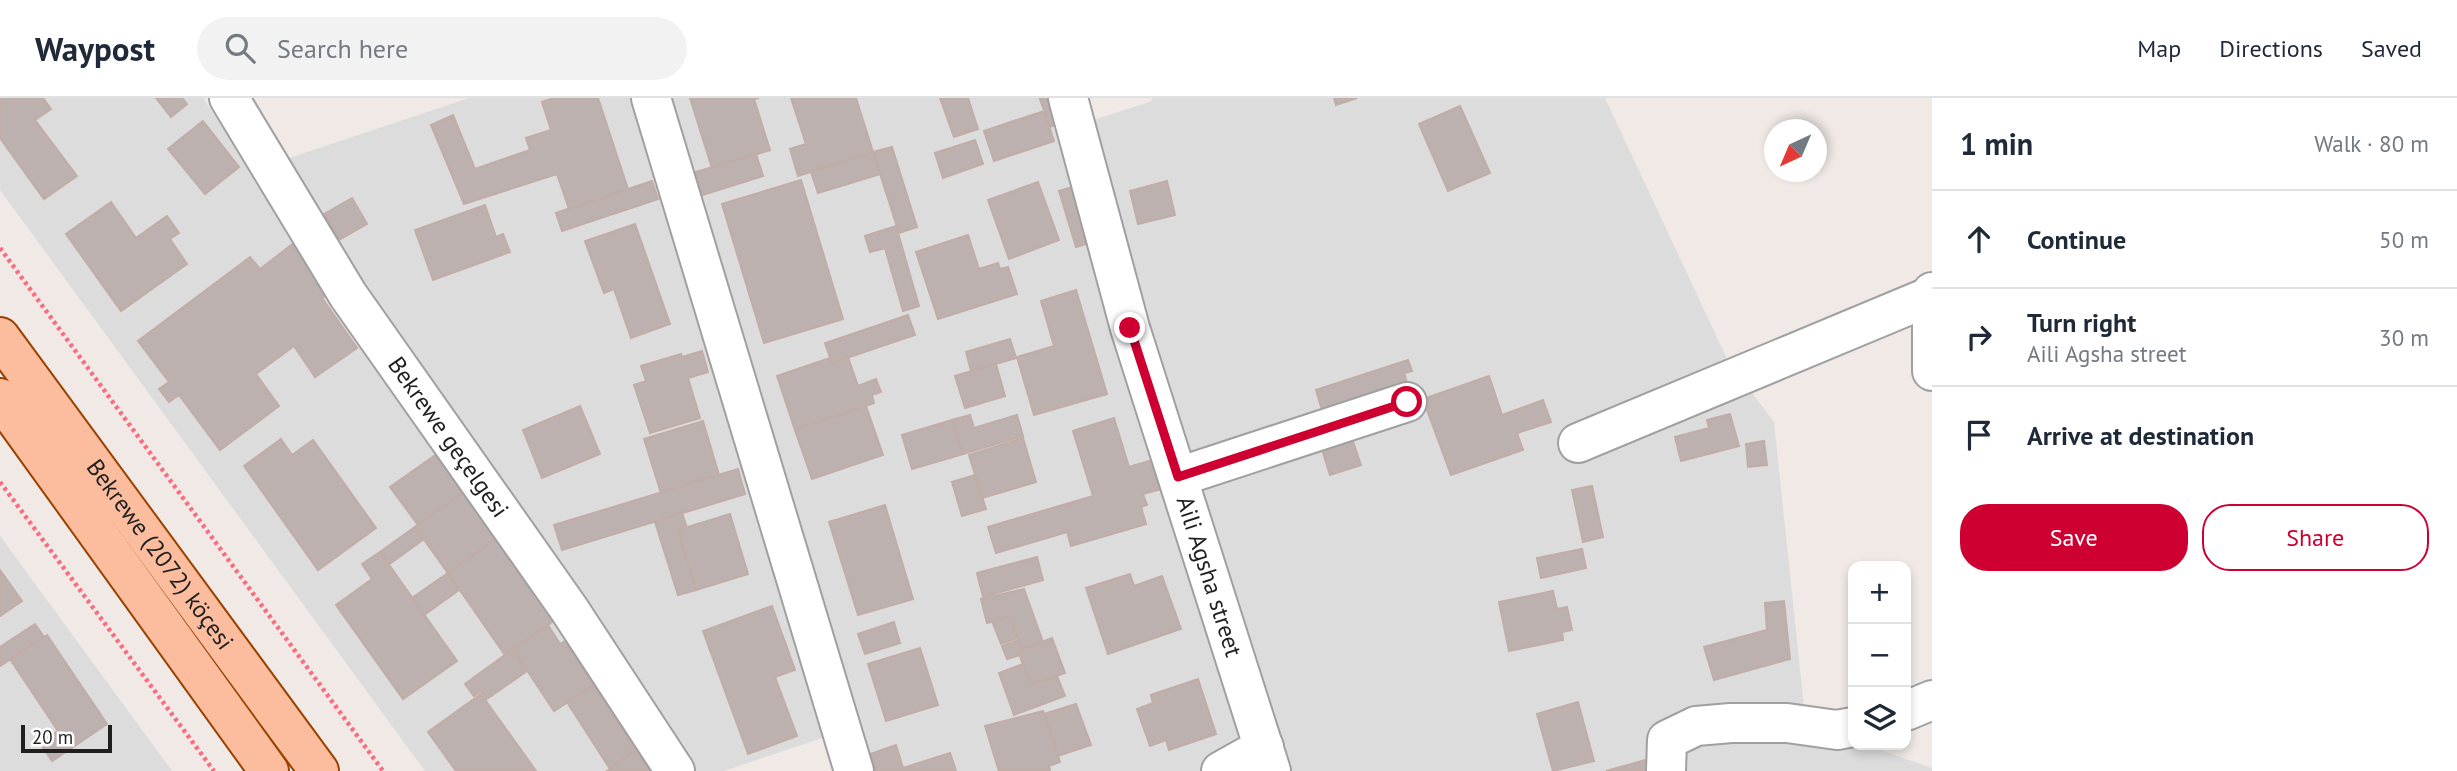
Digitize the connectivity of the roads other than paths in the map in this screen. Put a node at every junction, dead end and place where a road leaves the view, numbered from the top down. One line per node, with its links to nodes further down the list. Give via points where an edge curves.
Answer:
1 (229, 98): 17 (street, Bekrewe geçelgesi, via 348,295 569,609)
2 (651, 98): 18 (street)
3 (1068, 98): 10 (street, Aili Agsha street, via 1130,328)
4 (1931, 294): 6 (street); 9 (street)
5 (0, 337): 16 (main road, Bekrewe (2072) köçesi)
6 (1932, 370)
7 (0, 398): 15 (main road, Bekrewe (2072) köçesi)
8 (1407, 402): 10 (street)
9 (1578, 443)
10 (1178, 477): 14 (street, Aili Agsha street)
11 (1932, 700): 12 (street)
12 (1911, 709)
13 (1848, 728): 20 (street, via 1787,723 1696,726 1667,740)
14 (1267, 759): 19 (street)
15 (269, 771)
16 (319, 771)
17 (675, 771)
18 (854, 771)
19 (1221, 771)
20 (1666, 771)

